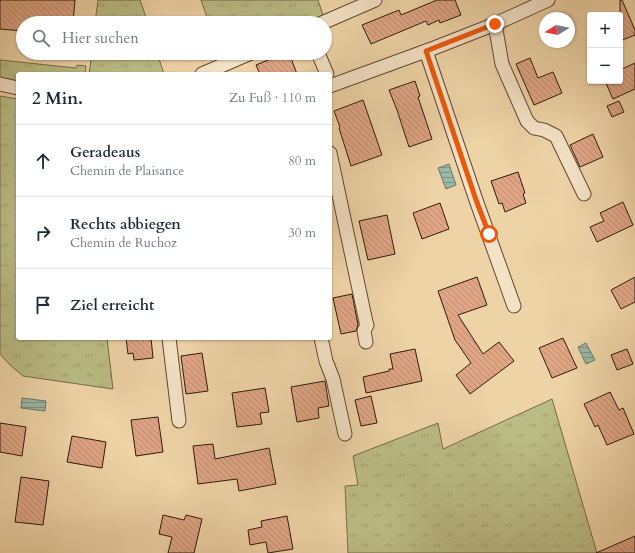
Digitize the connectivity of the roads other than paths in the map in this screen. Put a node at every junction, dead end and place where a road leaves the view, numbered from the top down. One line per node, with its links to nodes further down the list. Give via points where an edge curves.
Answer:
1 (376, 0): 3 (street)
2 (548, 0): 4 (street)
3 (332, 19)
4 (495, 24): 5 (street); 14 (street, via 502,64 527,121 534,128 556,136)
5 (426, 51): 10 (street); 15 (street)
6 (235, 60): 8 (street)
7 (321, 60): 9 (street)
8 (207, 72)
9 (326, 72)
10 (332, 80)
11 (0, 84): 12 (street)
12 (16, 88)
13 (332, 162): 18 (street, via 367,325 364,331)
14 (584, 194)
15 (514, 306)
16 (169, 340): 19 (street)
17 (321, 340): 20 (street)
18 (366, 342)
19 (179, 421)
20 (345, 434)

